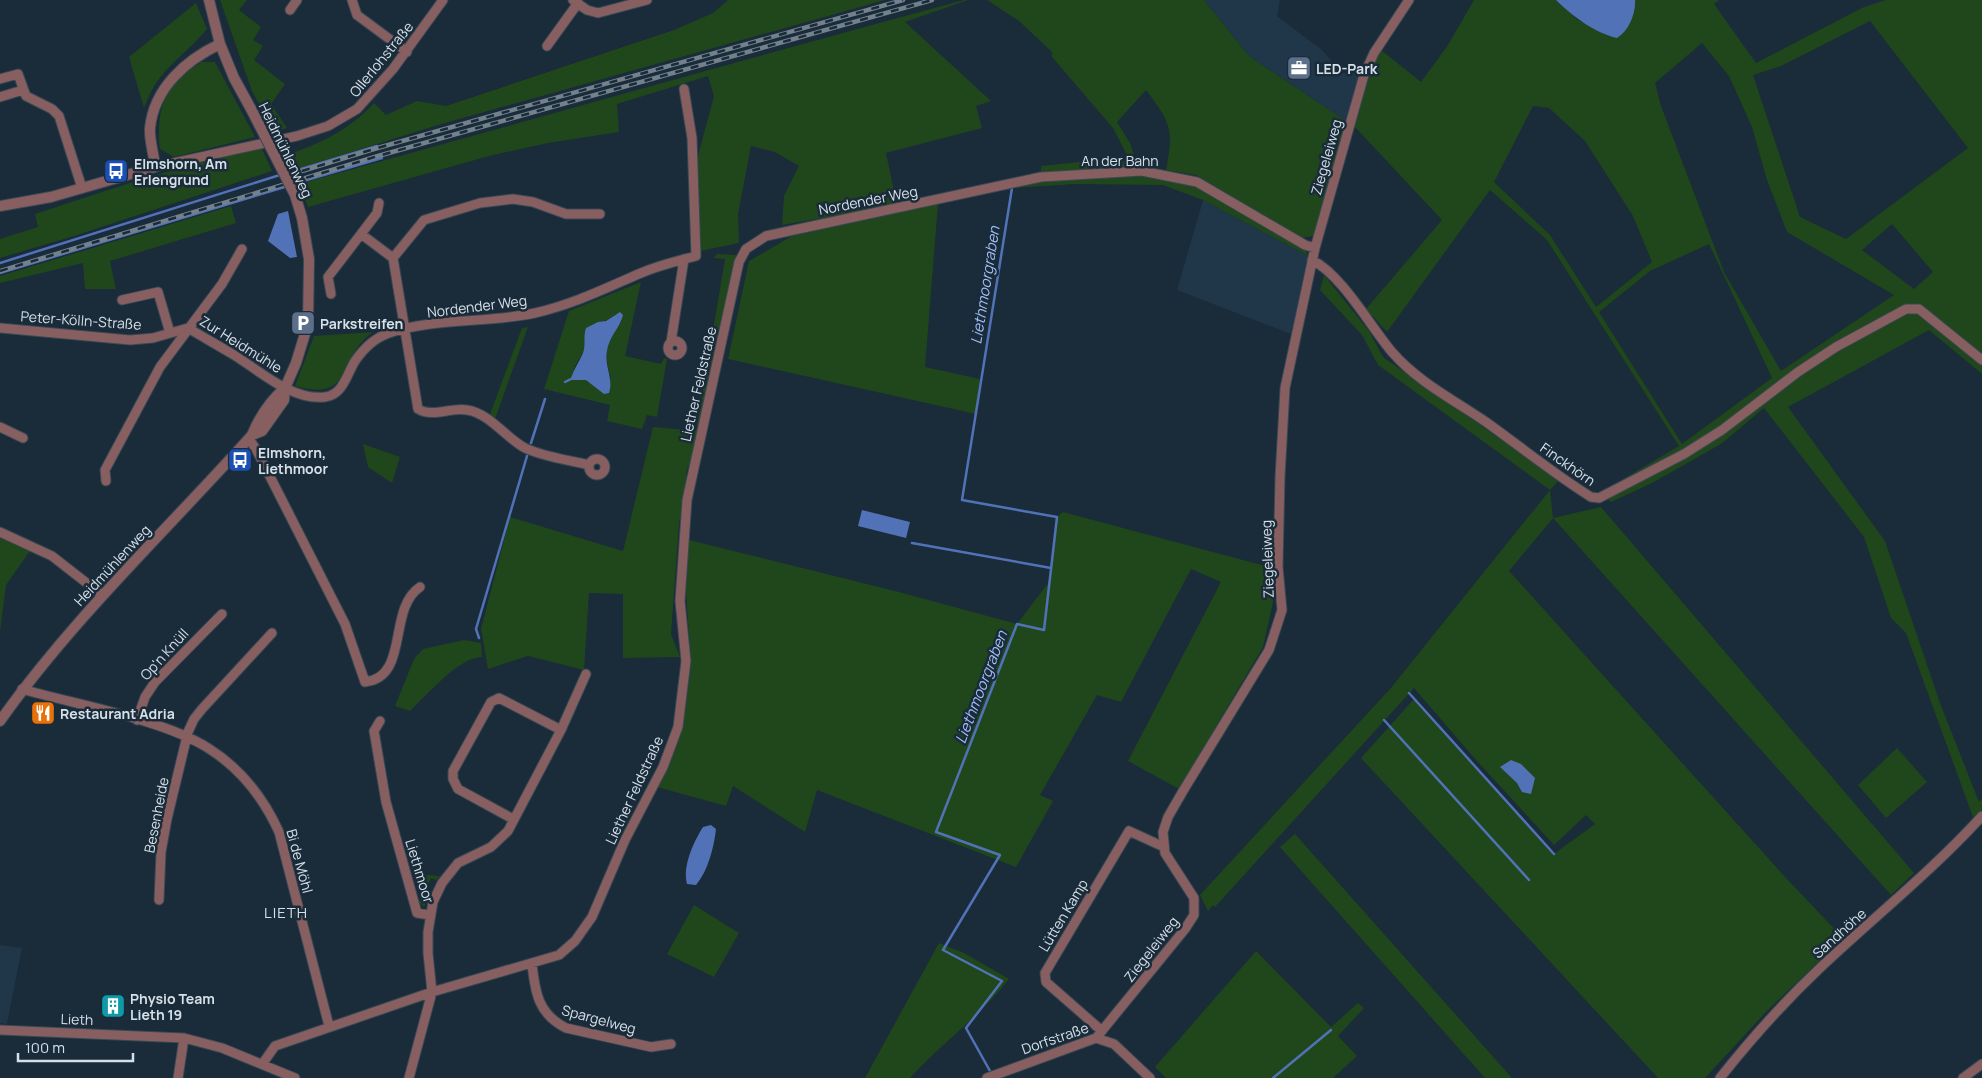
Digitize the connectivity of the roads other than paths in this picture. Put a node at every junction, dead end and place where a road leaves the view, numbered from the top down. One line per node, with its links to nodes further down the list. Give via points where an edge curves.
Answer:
1 (209, 0): 9 (street, Heidmühlenweg)
2 (297, 0): 8 (street)
3 (352, 0): 11 (street, via 357,15)
4 (443, 0): 11 (street, Ollerlohstraße)
5 (647, 0): 7 (street, via 598,13)
6 (1409, 0): 23 (street, Ziegeleiweg, via 1374,53 1364,75)
7 (576, 2): 10 (street)
8 (290, 10)
9 (220, 44): 16 (street, via 188,63 168,81 156,104 150,128); 37 (street, Heidmühlenweg, bridge, via 295,195 302,218 309,259 308,324)
10 (547, 46)
11 (407, 52): 16 (street, Ollerlohstraße, via 357,109 328,126 297,136)
12 (0, 79): 14 (street, via 18,74)
13 (684, 89): 27 (street, Nordender Weg, via 692,138 696,256)
14 (23, 90): 15 (street); 17 (street, via 31,100 52,109 59,116)
15 (0, 97)
16 (155, 167): 17 (street)
17 (82, 188): 20 (street)
18 (940, 200): 23 (street, An der Bahn, via 1041,177 1142,171 1197,182); 25 (street, Nordender Weg, via 766,236)
19 (379, 203): 22 (street, via 377,213)
20 (0, 206)
21 (600, 214): 26 (street, via 566,214 533,202 513,199 480,203 424,220)
22 (361, 234): 26 (street); 29 (street, via 328,277)
23 (1315, 248): 28 (street, Ziegeleiweg)
24 (242, 249): 32 (street, Zur Heidmühle, via 232,270)
25 (746, 249): 62 (street, Liether Feldstraße, via 739,262 687,500 680,601 686,661 678,728 663,767 586,927 559,955)
26 (394, 258): 33 (street)
27 (684, 259): 33 (street, Nordender Weg, via 642,272 584,299 536,313); 35 (street)
28 (1312, 260): 36 (street, Finckhörn, via 1325,269 1392,352 1424,382 1591,497 1599,498 1684,454 1836,347 1906,309 1919,309); 59 (street, Ziegeleiweg, via 1285,388 1278,557 1282,610 1268,650 1168,817 1163,832)
29 (331, 294)
30 (122, 300): 34 (street, via 158,292)
31 (0, 328): 34 (street, Peter-Kölln-Straße, via 130,340)
32 (188, 328): 34 (street, Peter-Kölln-Straße); 37 (street, Zur Heidmühle); 42 (street, via 160,366 136,409 105,470)
33 (404, 328): 37 (street, Nordender Weg, via 372,342 332,396 308,396); 41 (street, via 418,410 428,413 468,410 482,416 527,449)
34 (170, 333)
35 (671, 342)
36 (1982, 360)
37 (284, 388): 39 (street, Heidmühlenweg)
38 (0, 427): 40 (street)
39 (250, 437): 45 (street); 47 (street, Heidmühlenweg)
40 (23, 438)
41 (589, 465)
42 (106, 481)
43 (0, 532): 47 (street, via 52,556)
44 (324, 561): 45 (street)
45 (315, 566): 46 (street, via 344,624 365,682 374,681 390,665 406,601)
46 (420, 587)
47 (102, 595): 51 (street, Heidmühlenweg)
48 (222, 614): 52 (street, Op'n Knüll, via 156,682 144,697)
49 (272, 633): 56 (street, via 194,718)
50 (586, 674): 55 (street)
51 (22, 689): 52 (street, Bi de Möhl); 53 (street, Heidmühlenweg)
52 (137, 720): 56 (street, Bi de Möhl)
53 (0, 721)
54 (380, 721): 61 (street, Liethmoor, via 374,731 386,802 417,913)
55 (561, 730): 58 (street); 58 (street, via 499,698 491,702 453,771 452,779 458,789)
56 (188, 738): 60 (street, Besenheide, via 161,852); 64 (street, Bi de Möhl, via 228,764 269,810 286,854)
57 (1982, 816): 76 (street, Sandhöhe, via 1900,897 1808,980 1758,1030)
58 (513, 819): 61 (street, via 499,841 467,857 450,870)
59 (1164, 847): 66 (street, Ziegeleiweg, via 1172,866 1194,898 1194,915); 66 (street, Lütten Kamp, via 1129,831 1045,973 1046,982)
60 (159, 900)
61 (430, 915): 63 (street, Liethmoor, via 428,952)
62 (532, 964): 63 (street, Liether Feldstraße); 68 (street, Spargelweg, via 536,993 544,1012 553,1022 566,1028 652,1047)
63 (432, 992): 64 (street, Liether Feldstraße); 73 (street, Liethmoor)
64 (329, 1026): 69 (street, Liether Feldstraße, via 275,1046)
65 (0, 1030): 67 (street, Lieth)
66 (1099, 1035): 74 (street, Dorfstraße); 75 (street, Dorfstraße, via 1114,1044)
67 (184, 1038): 69 (street, Lieth); 71 (street)
68 (671, 1044)
69 (263, 1063): 72 (street, Lieth)
70 (1982, 1064): 77 (street)
71 (178, 1078)
72 (295, 1078)
73 (409, 1078)
74 (987, 1078)
75 (1150, 1078)
76 (1720, 1078)
77 (1962, 1078)

